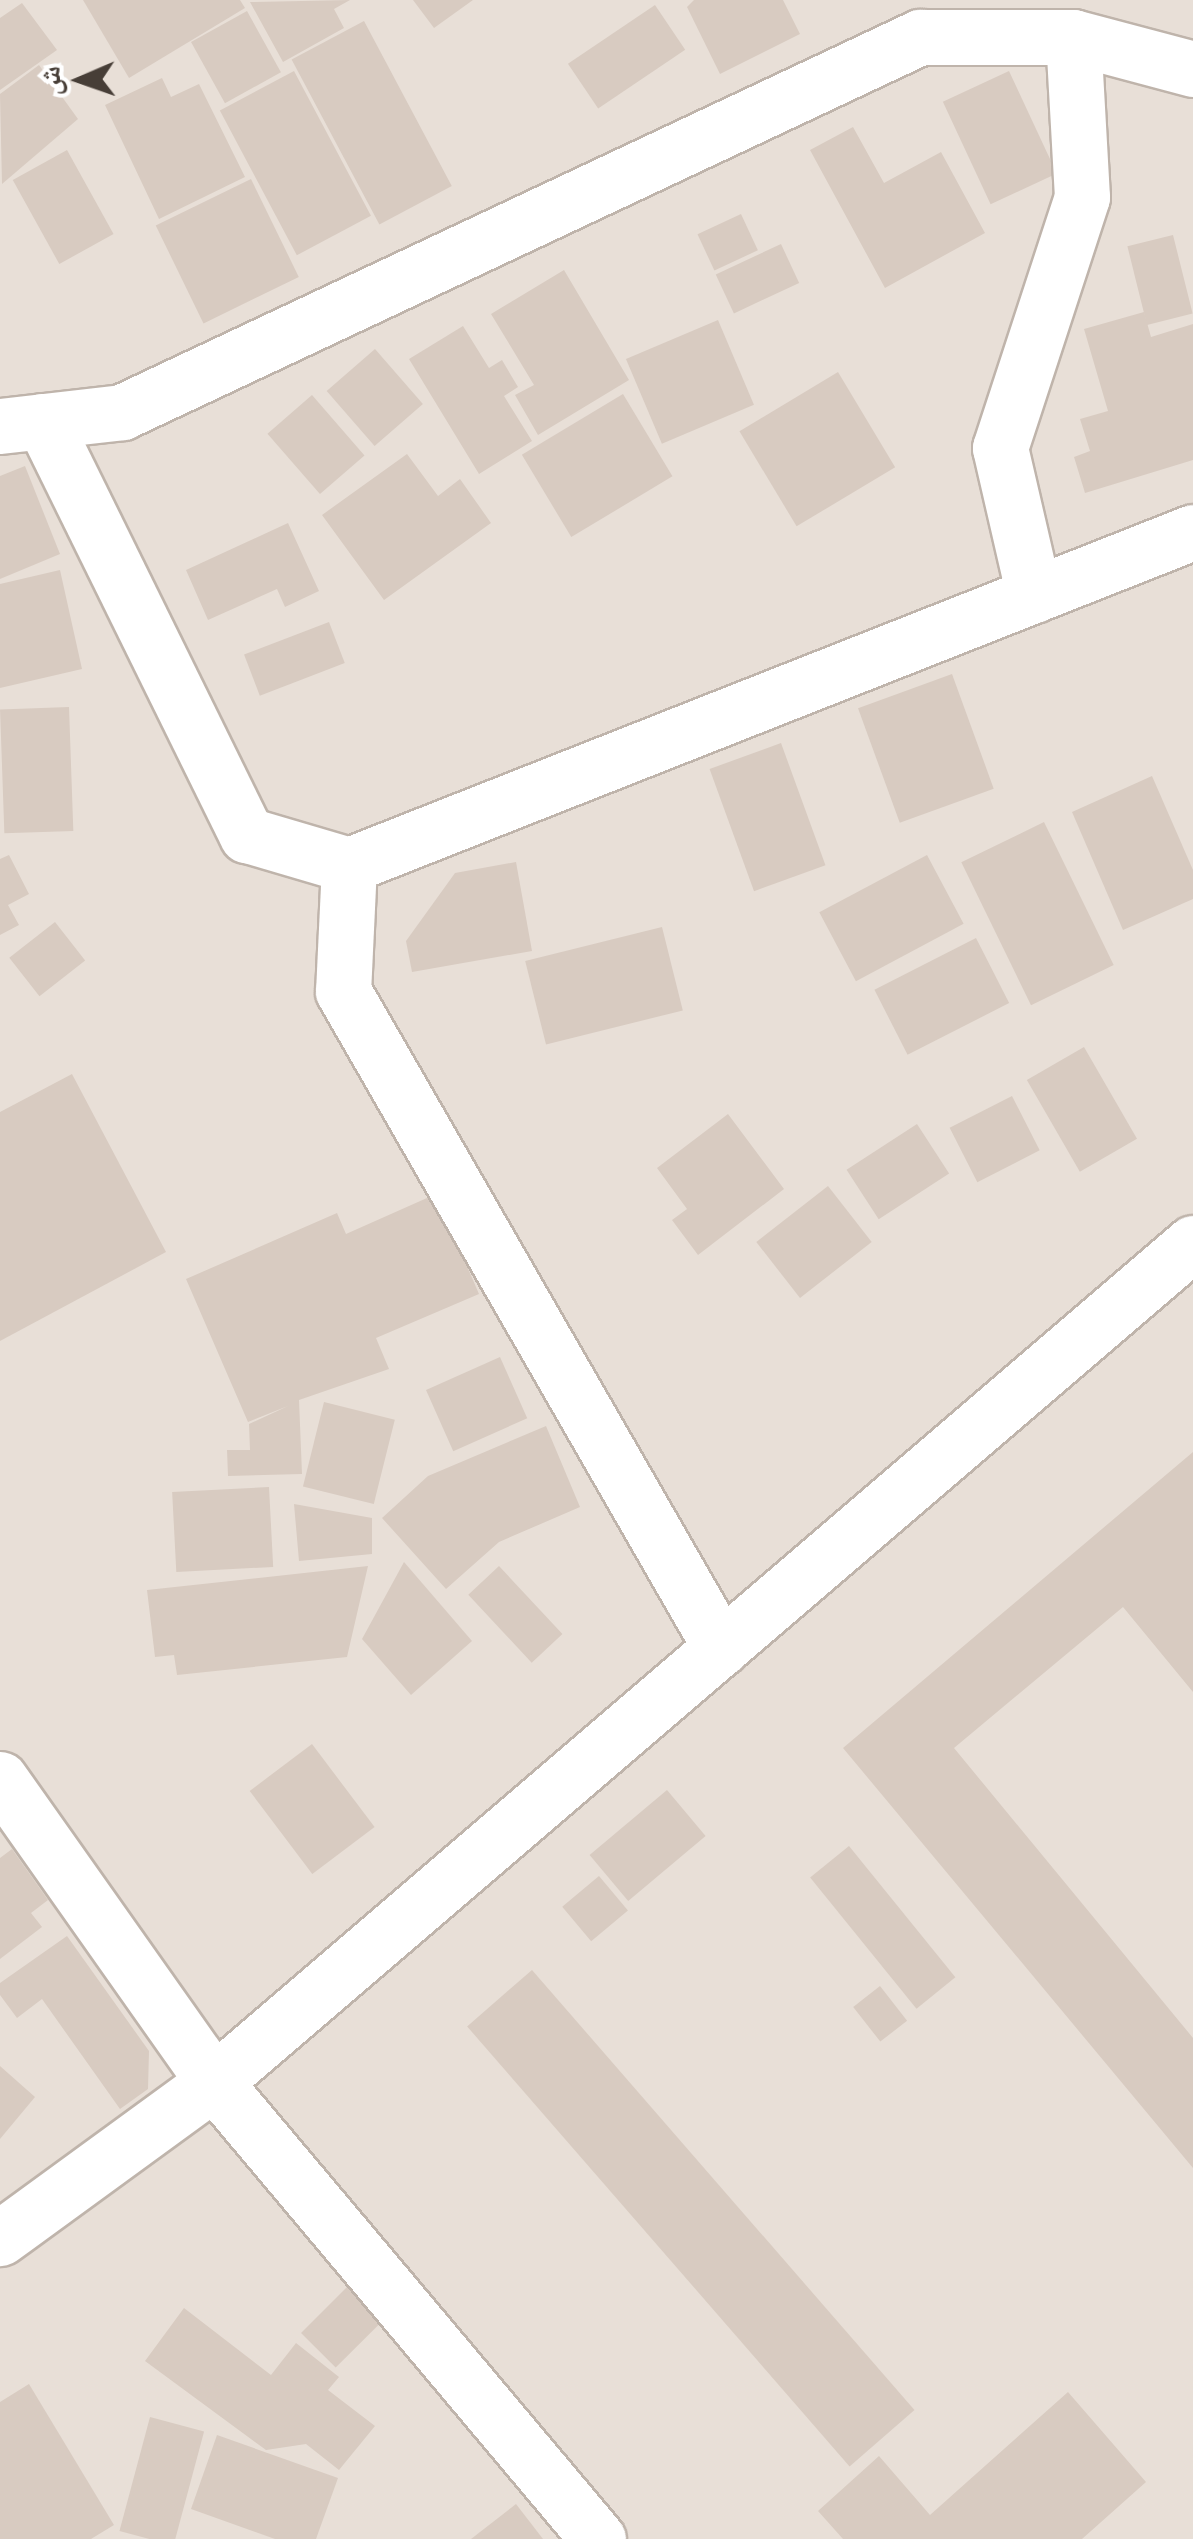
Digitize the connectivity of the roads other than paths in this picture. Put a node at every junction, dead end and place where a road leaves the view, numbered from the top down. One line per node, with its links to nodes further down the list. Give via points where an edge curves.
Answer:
1 (1073, 37): 2 (street); 3 (street, via 920,37 122,412); 5 (street, via 1082,197 1000,448)
2 (1193, 68)
3 (22, 424): 6 (street, via 246,835)
4 (1193, 532): 5 (street)
5 (1034, 595): 6 (street)
6 (349, 864): 8 (street, via 343,991)
7 (1193, 1243): 8 (street)
8 (721, 1648): 10 (street)
9 (0, 1780): 10 (street)
10 (214, 2082): 11 (street); 12 (street)
11 (0, 2238)
12 (598, 2539)

